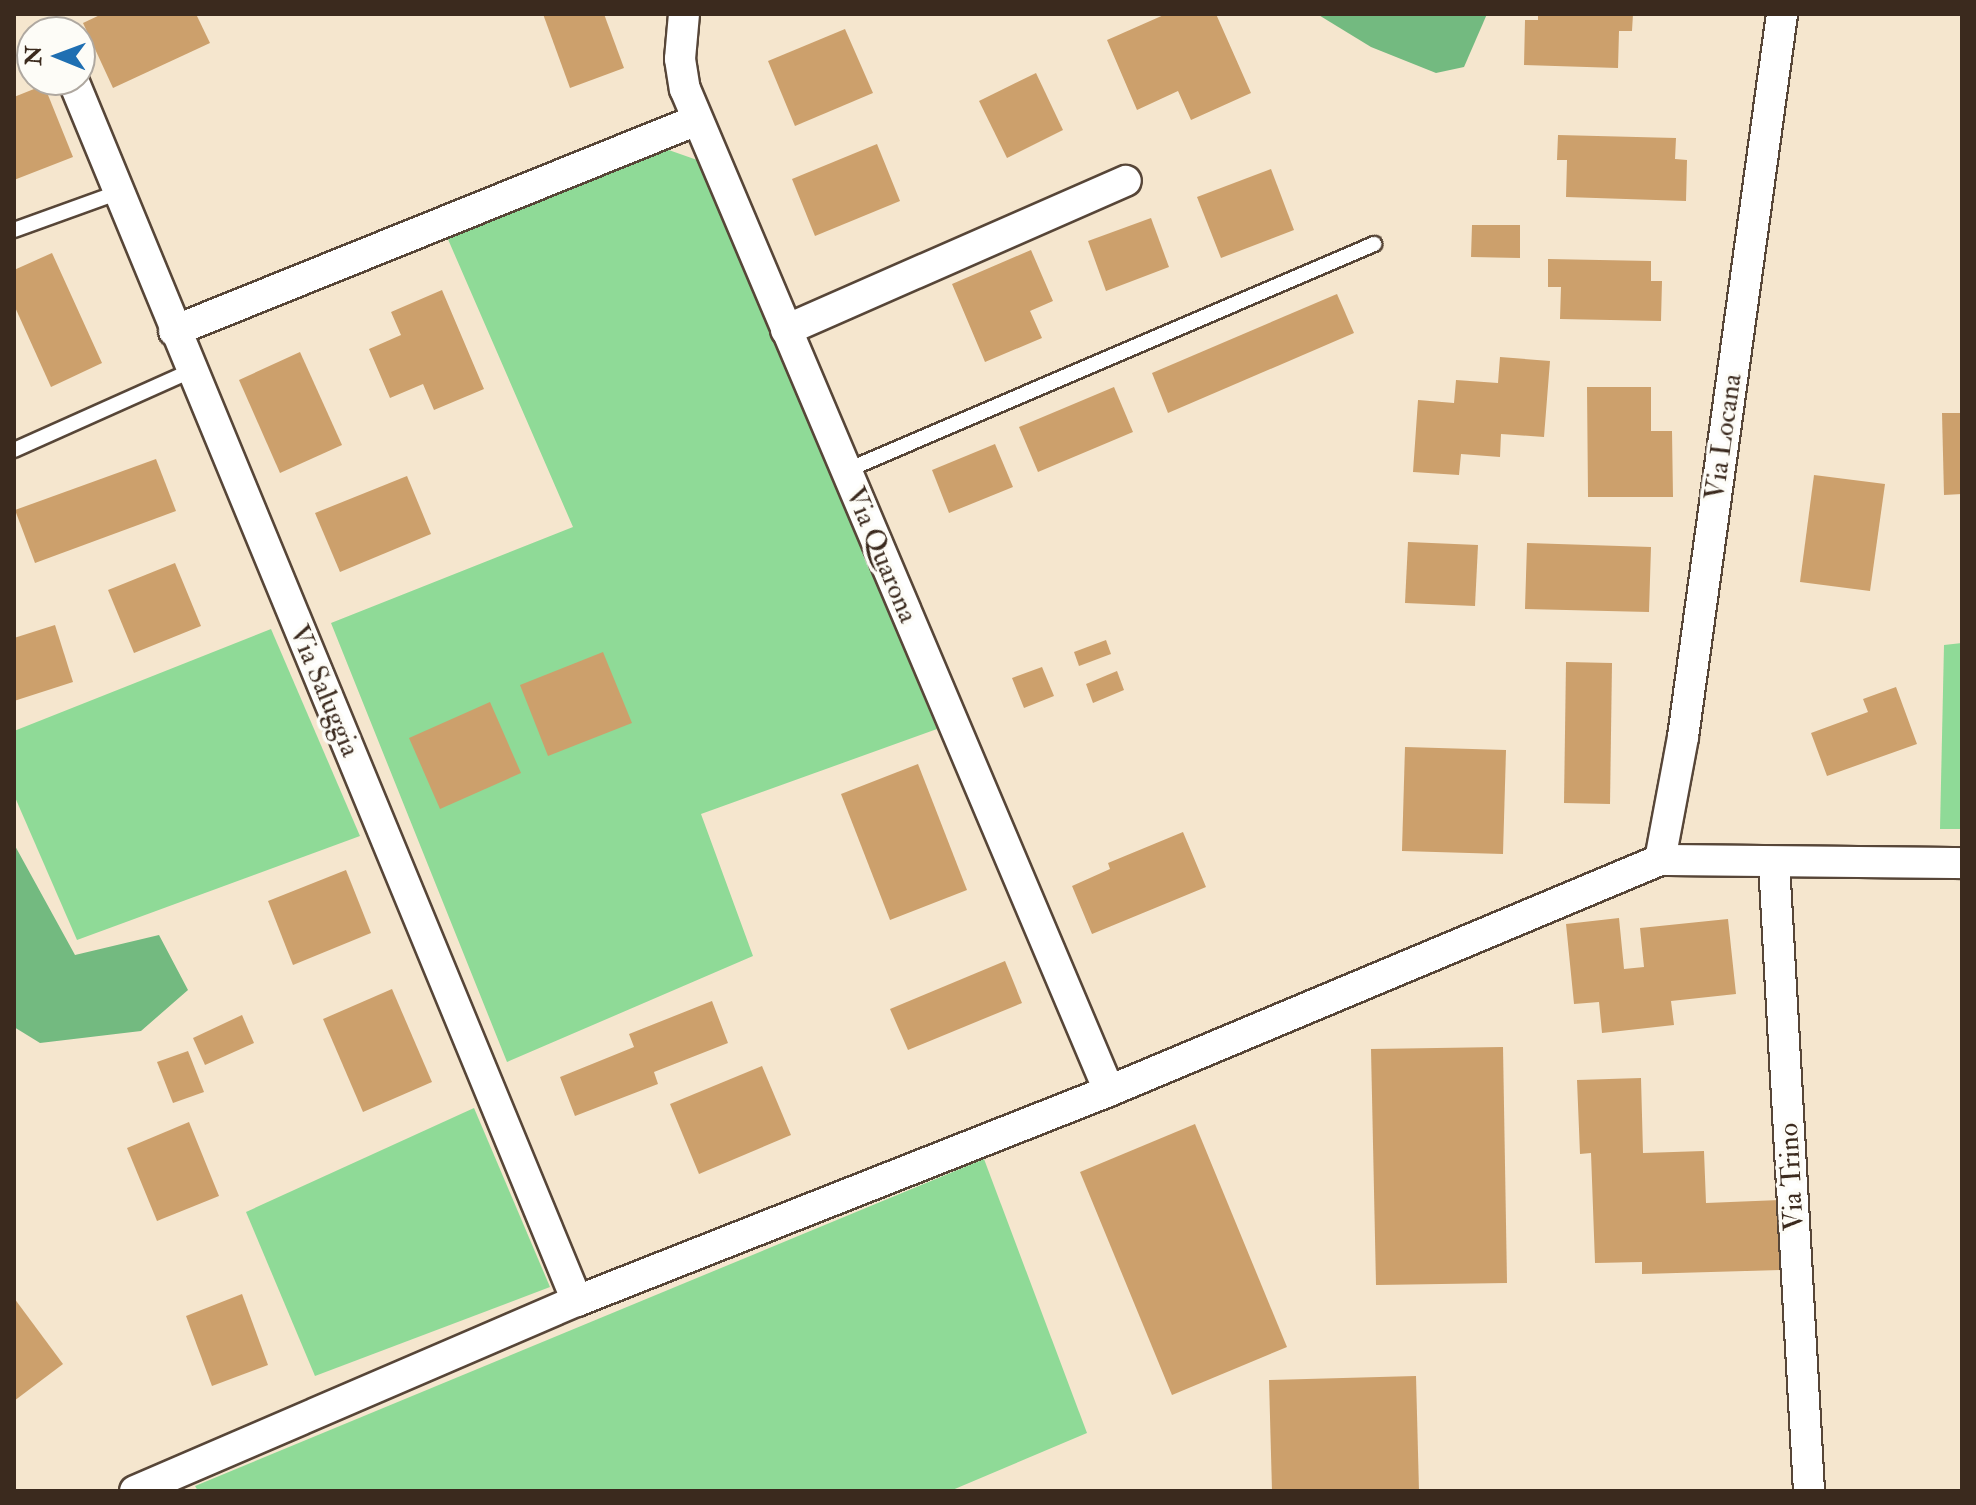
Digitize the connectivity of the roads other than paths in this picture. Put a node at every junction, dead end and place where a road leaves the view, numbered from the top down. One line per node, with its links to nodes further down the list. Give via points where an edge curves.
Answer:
1 (684, 14): 4 (street, Via Quarona, via 682,76)
2 (1782, 14): 14 (street, Via Locana, via 1683,737)
3 (79, 96): 6 (street, Via Saluggia)
4 (697, 120): 9 (street, Via Quarona); 10 (street)
5 (1126, 181): 9 (street)
6 (117, 193): 7 (lane); 10 (street, Via Saluggia)
7 (14, 230)
8 (1374, 244): 13 (lane)
9 (786, 330): 13 (street, Via Quarona)
10 (174, 331): 11 (street, Via Saluggia)
11 (191, 371): 12 (lane); 18 (street, Via Saluggia)
12 (14, 450)
13 (845, 471): 17 (street, Via Quarona)
14 (1660, 860): 15 (street); 17 (street)
15 (1774, 863): 16 (street); 21 (street, Via Trino)
16 (1962, 863)
17 (1109, 1091): 18 (street)
18 (577, 1301): 19 (street)
19 (170, 1483): 20 (street)
20 (135, 1491)
21 (1809, 1491)

